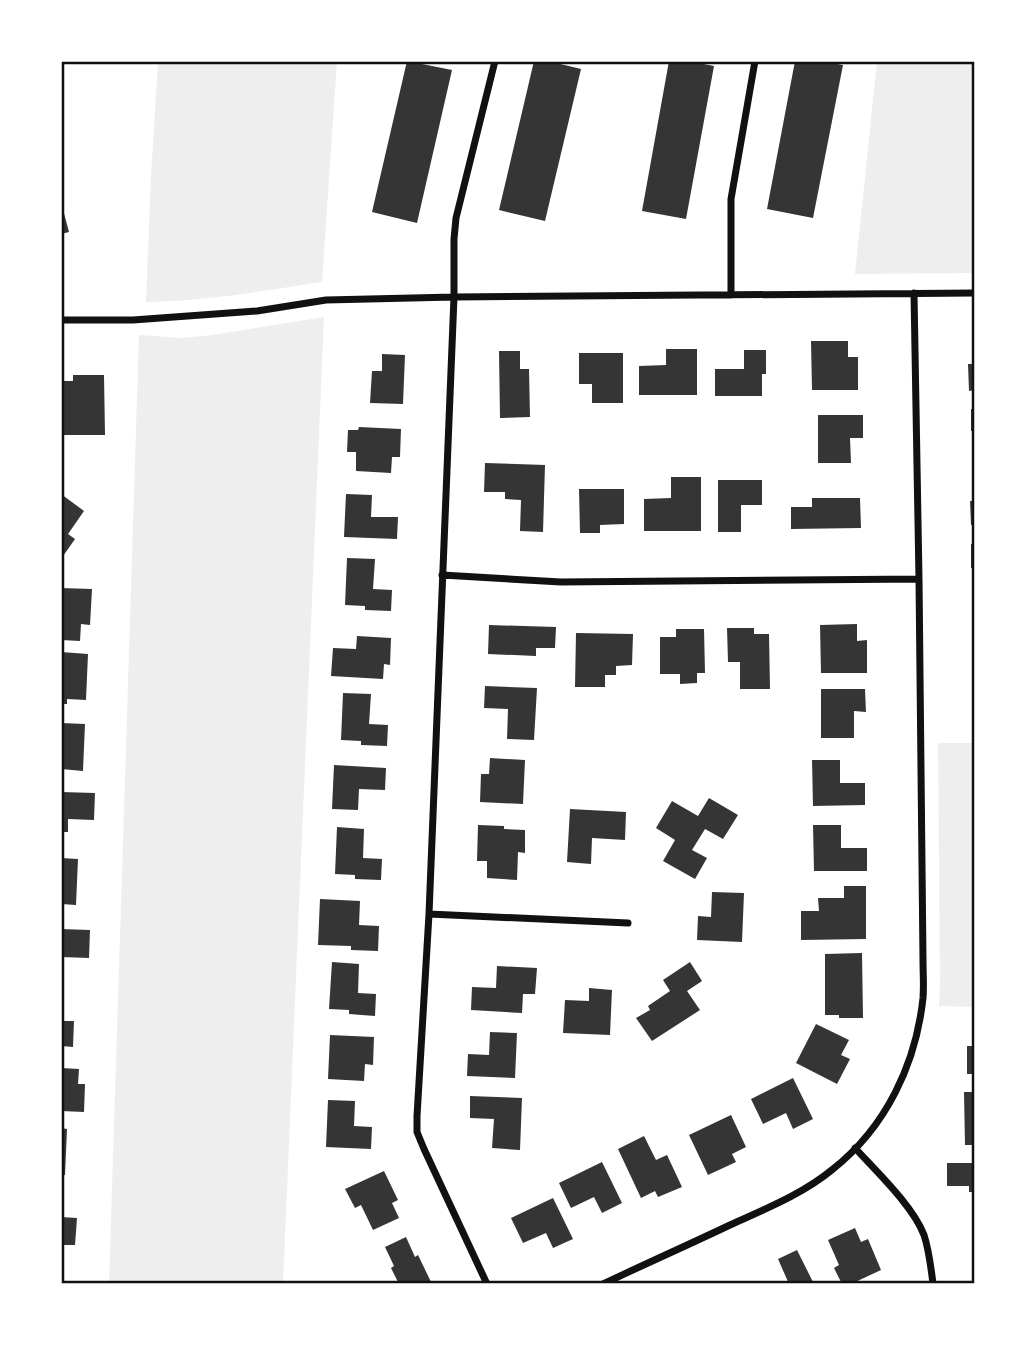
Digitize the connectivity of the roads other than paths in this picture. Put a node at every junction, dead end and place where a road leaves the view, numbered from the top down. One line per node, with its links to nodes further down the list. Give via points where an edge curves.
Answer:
1 (495, 61): 6 (street, via 456,218)
2 (755, 61): 5 (street, via 731,199)
3 (914, 293): 4 (street); 5 (street); 9 (street)
4 (975, 293)
5 (732, 295): 6 (street)
6 (454, 297): 7 (street, via 326,300 257,311); 8 (street)
7 (61, 320)
8 (442, 575): 9 (street, via 561,582); 10 (street)
9 (919, 579): 12 (street, via 923,997 905,1074 889,1105)
10 (429, 914): 11 (street); 13 (street, via 418,1132)
11 (628, 923)
12 (855, 1148): 14 (street, via 799,1192); 15 (street, via 923,1233)
13 (488, 1284)
14 (603, 1284)
15 (933, 1284)

